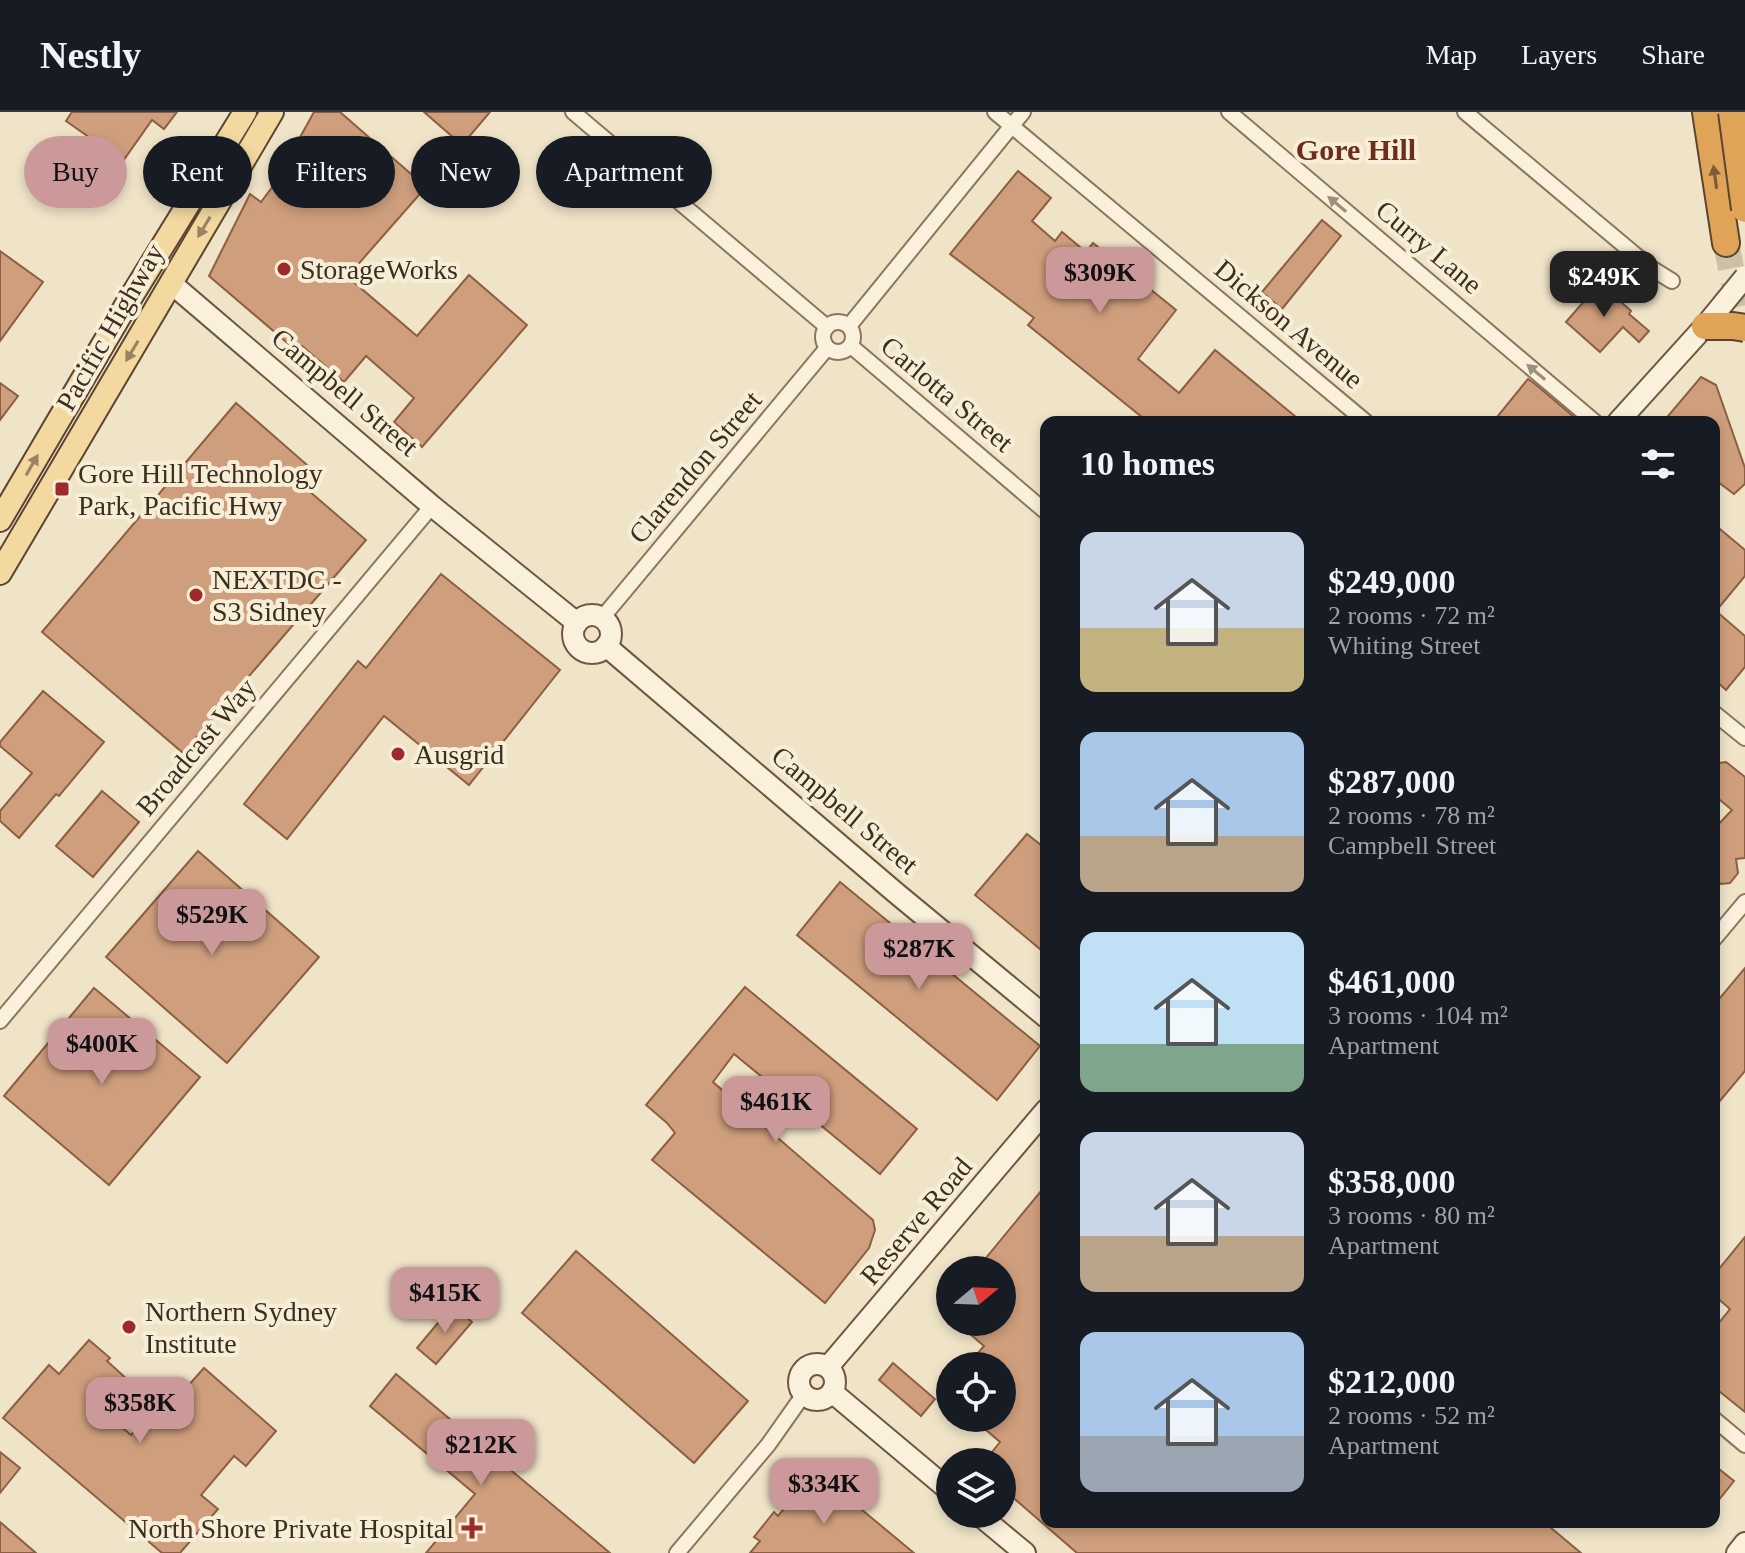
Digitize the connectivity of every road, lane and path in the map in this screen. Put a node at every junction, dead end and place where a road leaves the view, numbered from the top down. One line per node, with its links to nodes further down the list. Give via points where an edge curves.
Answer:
1 (245, 112): 13 (main road, Pacific Highway)
2 (272, 112): 16 (main road, Pacific Highway, one-way to 16)
3 (573, 112): 19 (street)
4 (995, 112): 10 (street, Dickson Avenue)
5 (1023, 112): 10 (street)
6 (1229, 112): 24 (street, Curry Lane, one-way to 6)
7 (1465, 112): 15 (street)
8 (1706, 112): 12 (highway, one-way to 8)
9 (1732, 112): 11 (highway, bridge)
10 (1011, 125): 17 (street); 23 (street, Dickson Avenue)
11 (1745, 209)
12 (1726, 243)
13 (150, 266): 16 (main road, Campbell Street); 28 (main road, Pacific Highway, one-way to 13)
14 (1745, 277): 18 (street, bridge)
15 (1672, 281)
16 (172, 284): 26 (street, Campbell Street); 29 (main road, Pacific Highway, one-way to 29)
17 (849, 326): 19 (street, via 840,321); 21 (street, via 854,335)
18 (1705, 326): 20 (highway, bridge); 25 (street)
19 (827, 327): 22 (street)
20 (1745, 328)
21 (851, 346): 22 (street, via 842,352); 27 (street, Carlotta Street)
22 (827, 348): 30 (street, Clarendon Street)
23 (1359, 416)
24 (1588, 416)
25 (1623, 416)
26 (432, 506): 31 (street, Campbell Street); 38 (street, Broadcast Way)
27 (1040, 507)
28 (0, 520)
29 (0, 573)
30 (602, 618): 31 (street, via 586,616); 32 (street, via 610,635)
31 (577, 623): 32 (street, via 573,635 578,647 595,653)
32 (606, 646): 37 (street, Campbell Street)
33 (1720, 718): 34 (street)
34 (1745, 738)
35 (1745, 902): 36 (street)
36 (1720, 932)
37 (1040, 1012)
38 (0, 1021)
39 (1040, 1117): 40 (street, Reserve Road)
40 (828, 1367): 41 (street, via 836,1382); 42 (street, via 817,1364 802,1372)
41 (832, 1392): 42 (street, via 815,1400); 45 (street)
42 (804, 1394): 48 (street)
43 (1720, 1424): 44 (street)
44 (1745, 1445)
45 (936, 1479)
46 (995, 1528): 49 (street)
47 (1745, 1543): 50 (street)
48 (677, 1553)
49 (1025, 1553)
50 (1737, 1553)

